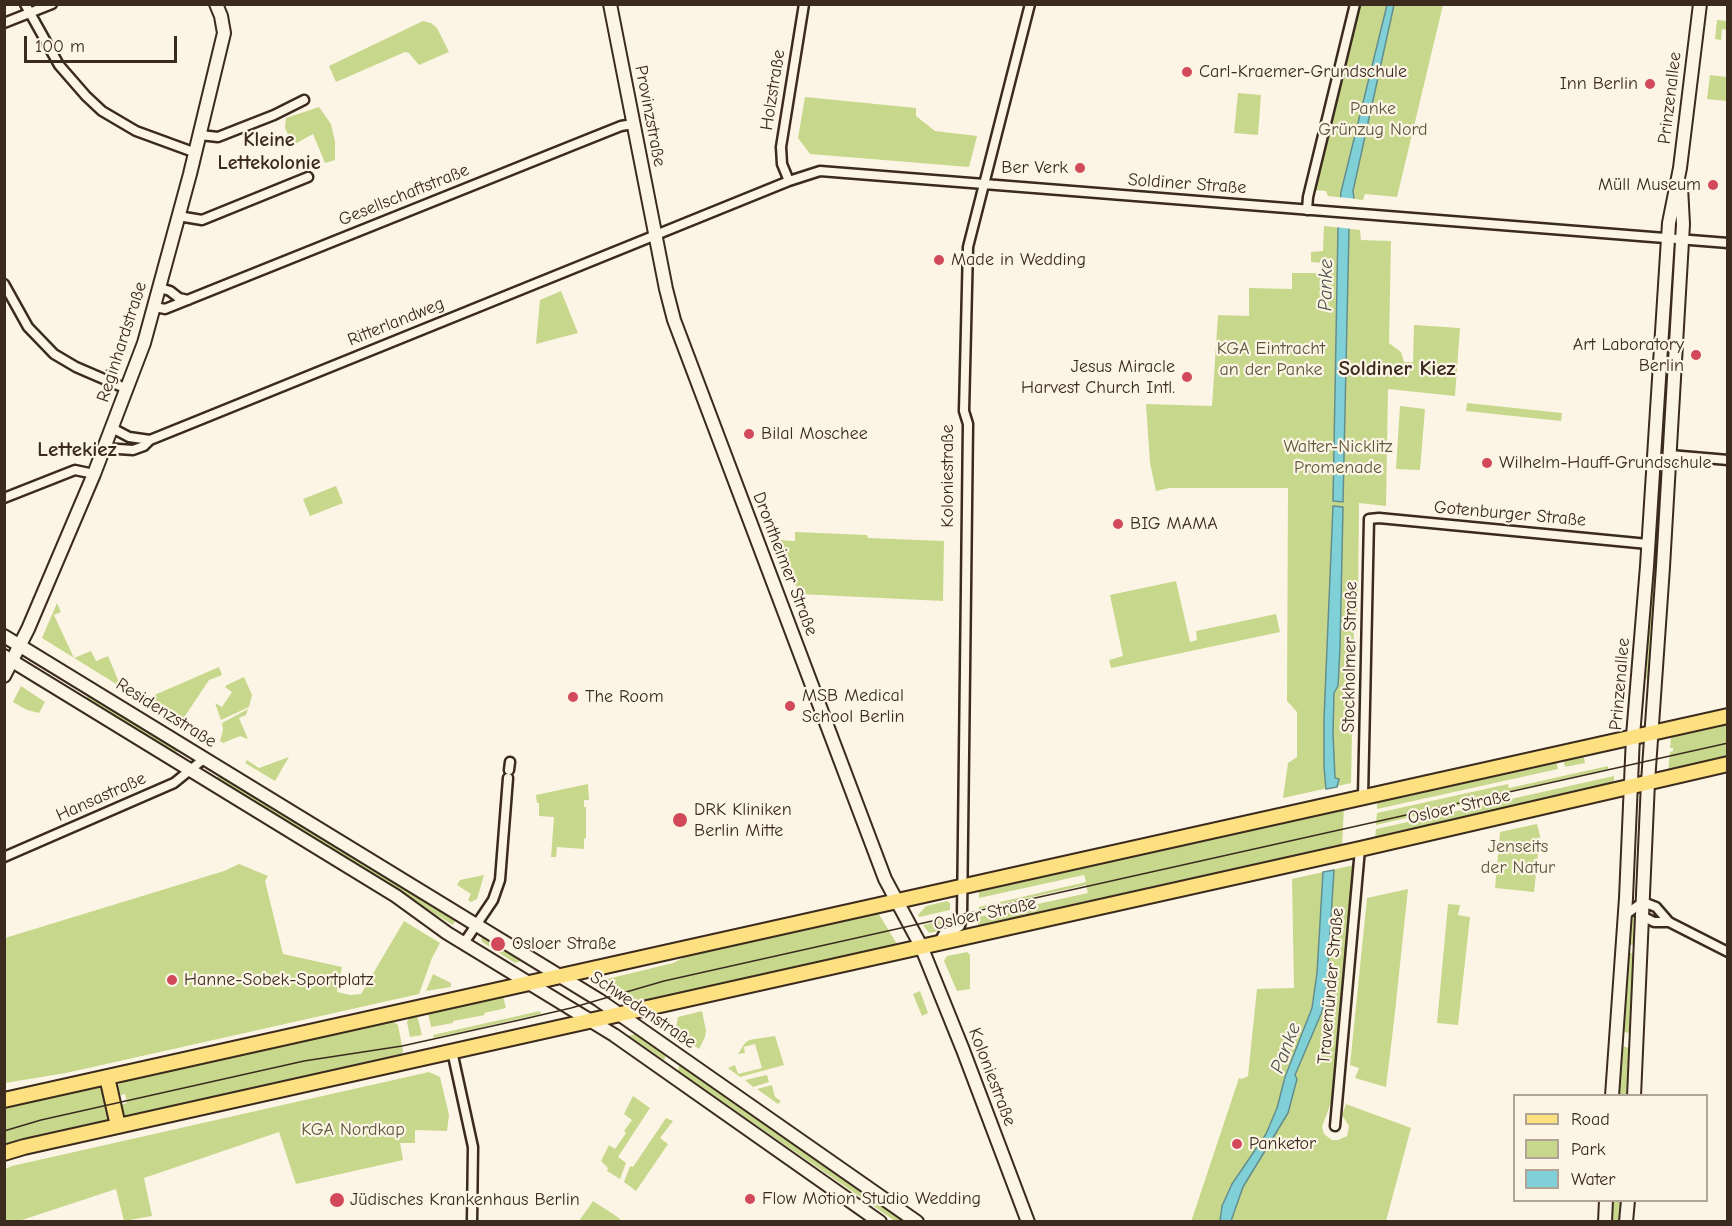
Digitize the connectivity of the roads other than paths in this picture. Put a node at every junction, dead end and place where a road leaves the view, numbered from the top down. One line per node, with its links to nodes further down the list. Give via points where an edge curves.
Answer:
1 (25, 4): 9 (street)
2 (52, 4): 9 (street)
3 (216, 4): 13 (main road, Reginhardstraße, via 224,33)
4 (610, 4): 12 (main road, Provinzstraße)
5 (804, 4): 17 (street, Holzstraße, via 781,147)
6 (1030, 4): 18 (street, Koloniestraße)
7 (1355, 4): 19 (street)
8 (1700, 4): 15 (main road, Prinzenallee)
9 (29, 13): 10 (street); 14 (street, via 58,65 102,111 136,131)
10 (4, 23)
11 (304, 100): 13 (street, via 218,137)
12 (633, 124): 21 (main road, Provinzstraße); 29 (street, Gesellschaftstraße)
13 (200, 135): 14 (main road, Reginhardstraße)
14 (195, 153): 20 (main road, Reginhardstraße)
15 (1680, 168): 22 (main road, Prinzenallee); 23 (main road, Prinzenallee)
16 (308, 177): 20 (street, via 202,220)
17 (789, 181): 18 (street, Soldiner Straße, via 820,171); 21 (street, Soldiner Straße)
18 (984, 184): 19 (street, Soldiner Straße); 59 (street, Koloniestraße, via 968,247)
19 (1307, 210): 22 (street, Soldiner Straße)
20 (178, 216): 28 (main road, Reginhardstraße)
21 (655, 235): 33 (street, Ritterlandweg); 60 (main road, Drontheimer Straße, via 674,320)
22 (1668, 238): 23 (street, Soldiner Straße); 25 (main road, Prinzenallee)
23 (1682, 239): 24 (street, Soldiner Straße); 26 (main road, Prinzenallee)
24 (1728, 243)
25 (1665, 276): 26 (main road); 40 (main road, Prinzenallee)
26 (1680, 277): 35 (main road, Prinzenallee)
27 (4, 284): 31 (street, via 28,327 54,354)
28 (160, 288): 29 (street); 30 (main road, Reginhardstraße)
29 (188, 300): 30 (street, Gesellschaftstraße, via 165,309)
30 (155, 307): 31 (main road, Reginhardstraße)
31 (127, 389): 32 (main road, Reginhardstraße)
32 (112, 428): 33 (street); 34 (main road, Reginhardstraße)
33 (150, 440): 34 (street, Ritterlandweg, via 133,450)
34 (104, 448): 37 (main road, Reginhardstraße)
35 (1670, 455): 36 (street); 46 (main road, Prinzenallee)
36 (1728, 460)
37 (94, 474): 38 (street, via 75,470); 42 (main road, Reginhardstraße)
38 (4, 498)
39 (1370, 519): 40 (street, Gotenburger Straße); 54 (street, Stockholmer Straße)
40 (1648, 543): 47 (main road, Prinzenallee)
41 (4, 636): 42 (main road, Residenzstraße)
42 (21, 645): 43 (main road, Reginhardstraße); 48 (main road, Residenzstraße)
43 (9, 658): 44 (main road, Reginhardstraße); 50 (main road, Residenzstraße)
44 (4, 676)
45 (1728, 716): 46 (main road, Osloer Straße)
46 (1651, 732): 47 (main road, Osloer Straße); 52 (main road, Prinzenallee)
47 (1633, 736): 53 (main road, Prinzenallee); 54 (main road, Osloer Straße)
48 (205, 758): 50 (street, Hansastraße); 55 (main road, Residenzstraße)
49 (1728, 764): 52 (main road, Osloer Straße)
50 (191, 770): 56 (main road, Residenzstraße); 58 (street, Hansastraße, via 174,783)
51 (509, 770): 63 (street, via 500,880 493,900)
52 (1648, 782): 53 (main road, Osloer Straße); 61 (main road, Prinzenallee)
53 (1630, 785): 57 (main road, Osloer Straße); 61 (main road, Prinzenallee)
54 (1363, 796): 59 (main road, Osloer Straße)
55 (309, 822): 63 (main road, Schwedenstraße)
56 (300, 837): 65 (main road, Schwedenstraße)
57 (1360, 849): 64 (main road, Osloer Straße); 78 (street, Travemünder Straße)
58 (4, 857)
59 (962, 886): 60 (main road, Osloer Straße); 64 (street, Koloniestraße, via 961,924 944,933)
60 (896, 901): 66 (main road, Drontheimer Straße); 68 (main road, Osloer Straße)
61 (1634, 908): 62 (street, via 1654,922); 62 (street, via 1656,907); 74 (main road, Prinzenallee); 75 (main road, Prinzenallee)
62 (1669, 922): 67 (street)
63 (476, 925): 65 (street); 68 (main road, Schwedenstraße)
64 (939, 942): 66 (main road, Osloer Straße)
65 (464, 943): 69 (main road, Schwedenstraße)
66 (921, 946): 70 (main road, Osloer Straße); 85 (main road, Koloniestraße)
67 (1728, 952)
68 (560, 976): 69 (main road, Osloer Straße); 70 (main road, Schwedenstraße)
69 (530, 983): 71 (main road, Schwedenstraße); 73 (main road, Osloer Straße)
70 (620, 1014): 71 (main road, Osloer Straße); 84 (main road, Schwedenstraße)
71 (591, 1021): 72 (main road, Osloer Straße); 83 (main road, Schwedenstraße)
72 (452, 1051): 77 (main road, Osloer Straße); 82 (street, via 473,1147)
73 (107, 1077): 76 (main road, Osloer Straße); 77 (main road)
74 (1612, 1094)
75 (1634, 1094)
76 (4, 1100)
77 (117, 1126): 79 (main road, Osloer Straße)
78 (1335, 1126)
79 (4, 1153)
80 (1606, 1202): 86 (main road)
81 (1628, 1202): 87 (main road)
82 (472, 1221)
83 (880, 1221)
84 (917, 1221)
85 (1028, 1221)
86 (1605, 1221)
87 (1626, 1221)

